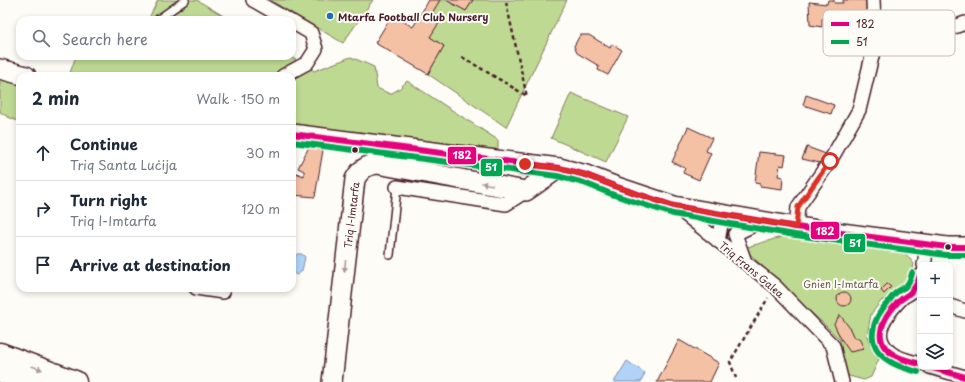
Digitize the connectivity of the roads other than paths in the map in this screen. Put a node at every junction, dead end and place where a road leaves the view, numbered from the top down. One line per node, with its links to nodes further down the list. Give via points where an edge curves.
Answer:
1 (185, 0): 5 (lane)
2 (254, 0): 6 (street)
3 (873, 0): 4 (street)
4 (873, 10)
5 (163, 16)
6 (281, 16)
7 (296, 24): 12 (street, via 311,33 316,48 307,63)
8 (965, 24): 9 (street)
9 (955, 28)
10 (872, 56): 21 (street, via 859,110 830,161 798,207)
11 (0, 69): 13 (street)
12 (290, 72)
13 (16, 73)
14 (296, 135): 15 (street)
15 (559, 168): 17 (street); 18 (street)
16 (397, 187): 17 (street, via 506,204); 25 (lane)
17 (526, 191): 38 (street, Triq l-Imtarfa, one-way to 38, via 377,164 370,165 358,173 355,179)
18 (674, 206): 19 (street); 22 (street, Triq Frans Galea)
19 (724, 214): 20 (street); 22 (street)
20 (762, 221): 21 (street); 26 (street, via 735,234)
21 (796, 227): 23 (street)
22 (718, 241): 26 (street, Triq Frans Galea)
23 (926, 244): 24 (street); 27 (street)
24 (965, 247)
25 (390, 255)
26 (745, 262): 39 (street, Triq Frans Galea, via 775,286 833,346)
27 (925, 262)
28 (915, 294): 32 (street, via 904,297 889,312 880,329 884,346 890,352 896,357)
29 (953, 307): 30 (street)
30 (965, 311)
31 (0, 354): 37 (highway, one-way to 37)
32 (917, 363)
33 (940, 370): 35 (street)
34 (0, 371): 36 (highway)
35 (965, 377)
36 (28, 382)
37 (75, 382)
38 (332, 382)
39 (842, 382)

